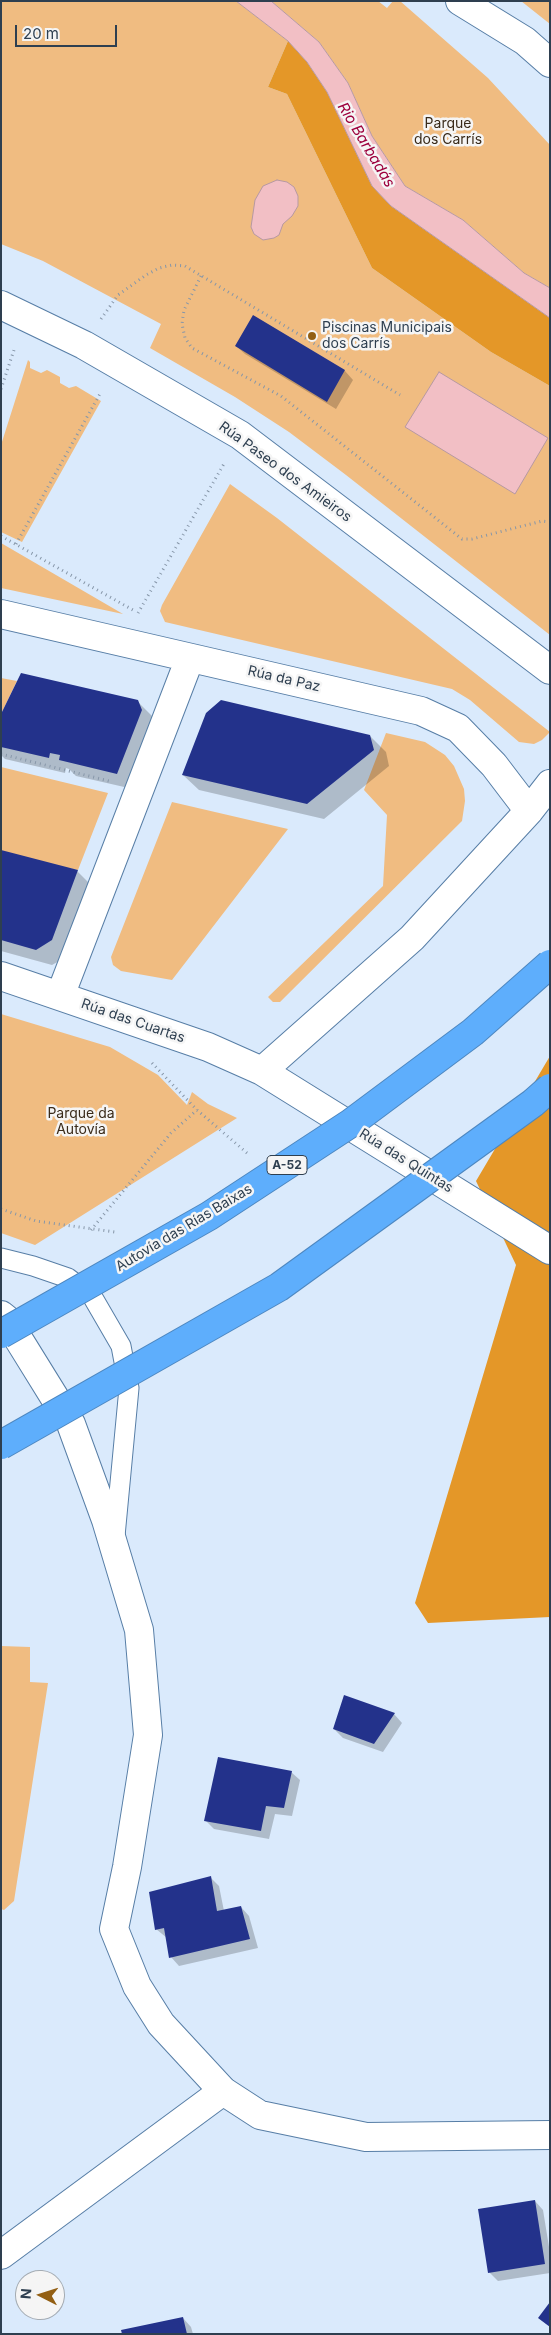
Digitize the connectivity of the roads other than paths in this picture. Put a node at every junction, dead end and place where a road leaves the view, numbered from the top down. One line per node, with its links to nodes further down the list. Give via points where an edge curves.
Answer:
1 (460, 1): 2 (street, via 524,41)
2 (550, 63)
3 (13, 310): 6 (street, Rúa Paseo dos Amieiros, via 117,363 240,435)
4 (1, 614): 5 (street, Rúa da Paz)
5 (190, 658): 8 (street, Rúa da Paz, via 422,711 458,728 494,765); 11 (street)
6 (550, 670)
7 (550, 784): 8 (street)
8 (529, 811): 12 (street, via 412,938)
9 (550, 964): 17 (highway, Autovía das Rías Baixas / A-52, bridge, via 473,1032 351,1123 209,1216)
10 (1, 976): 11 (street, Rúa das Cuartas)
11 (60, 996): 12 (street, Rúa das Cuartas, via 208,1047)
12 (262, 1071): 14 (street, Rúa das Quintas)
13 (550, 1088): 18 (highway, bridge, via 279,1287)
14 (550, 1250)
15 (1, 1258): 19 (lane, via 68,1278 92,1296 121,1346 129,1388)
16 (1, 1315): 19 (street, via 71,1424)
17 (1, 1334)
18 (1, 1445)
19 (114, 1546): 20 (street, via 139,1630 148,1735 114,1929 137,1986 161,2024)
20 (223, 2091): 21 (street, via 260,2115 366,2137); 22 (street)
21 (550, 2135)
22 (1, 2255)

